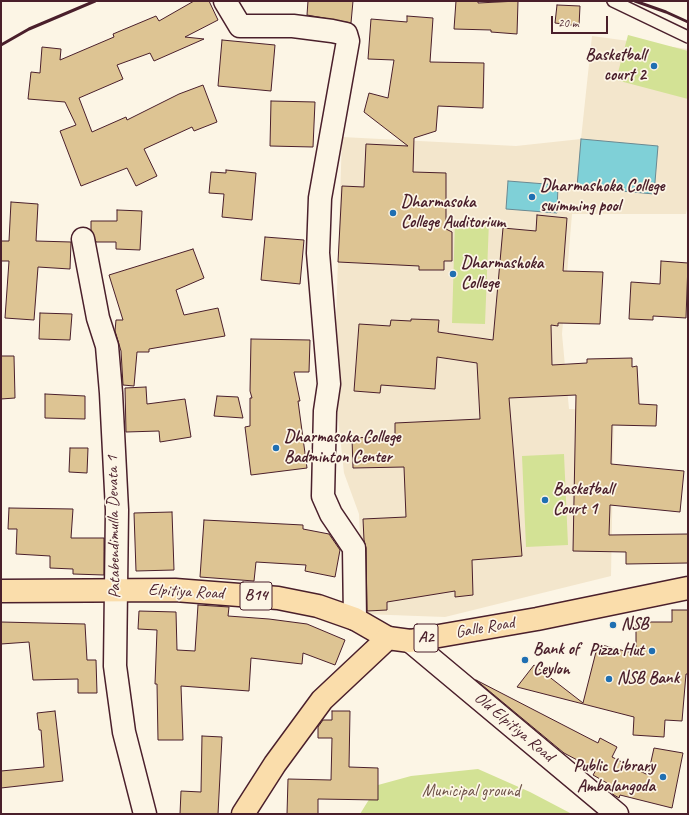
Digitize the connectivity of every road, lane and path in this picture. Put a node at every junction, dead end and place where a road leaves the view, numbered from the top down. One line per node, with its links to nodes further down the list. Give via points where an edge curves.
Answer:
1 (225, 1): 8 (street, via 240,26 293,26 332,31 346,34 348,41 320,198 318,253 329,384 325,411 323,496 331,514 354,548)
2 (613, 1): 3 (lane)
3 (688, 37)
4 (83, 239): 6 (street, Patabendimulla Devata 1, via 98,318 107,346 118,510)
5 (688, 588): 10 (main road, Galle Road / A2, via 537,620)
6 (116, 589): 7 (main road, Elpitiya Road / B14); 8 (main road, Elpitiya Road / B14, via 175,590 278,598 318,606); 11 (street, Patabendimulla Devata 1, via 115,666 120,706)
7 (1, 590)
8 (355, 619): 9 (main road, Elpitiya Road / B14)
9 (388, 638): 10 (main road, Galle Road / A2); 12 (main road, via 322,700 275,764)
10 (410, 641): 13 (street, Old Elpitiya Road)
11 (145, 814)
12 (243, 814)
13 (617, 814)

